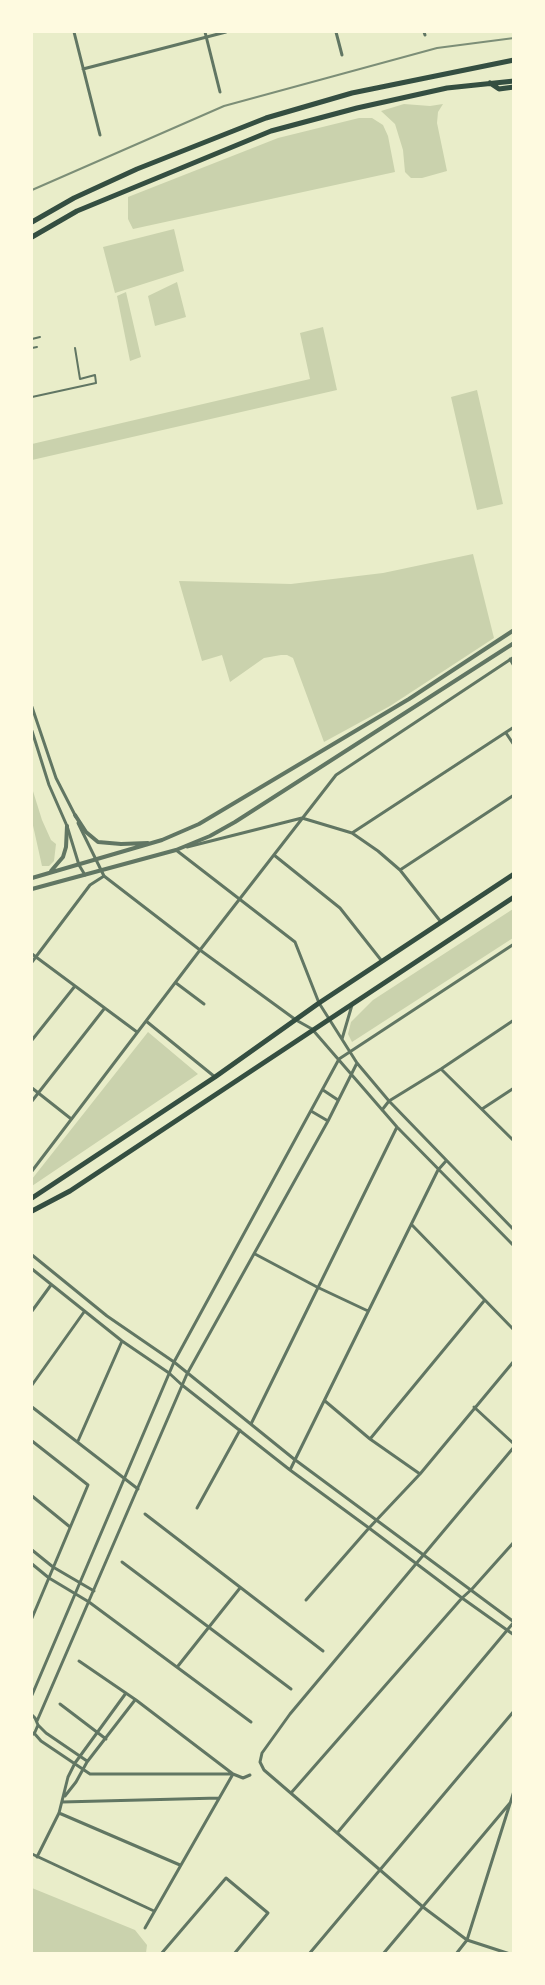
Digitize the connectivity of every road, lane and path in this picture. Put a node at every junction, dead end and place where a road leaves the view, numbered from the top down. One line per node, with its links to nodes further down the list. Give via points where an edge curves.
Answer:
1 (74, 32): 8 (street)
2 (205, 32): 5 (street)
3 (226, 32): 5 (street)
4 (336, 32): 6 (street)
5 (206, 37): 8 (street); 12 (street)
6 (342, 55)
7 (513, 60): 13 (main road)
8 (83, 69): 15 (street)
9 (513, 81): 10 (main road)
10 (490, 83): 11 (main road, via 499,89); 14 (main road, via 447,88)
11 (513, 87)
12 (220, 92)
13 (352, 93): 14 (main road); 16 (main road, via 266,117 169,156 74,198)
14 (357, 108): 17 (main road, via 271,131 77,211)
15 (100, 135)
16 (32, 222)
17 (32, 237)
18 (40, 337): 19 (street)
19 (32, 339)
20 (37, 347): 21 (street)
21 (32, 348)
22 (75, 348): 23 (street, via 80,379 95,375 96,383)
23 (32, 397)
24 (513, 630): 38 (street, via 409,699 200,824)
25 (513, 643): 39 (street, via 235,822)
26 (512, 658): 27 (street); 35 (street, via 336,775)
27 (513, 666)
28 (32, 707): 34 (street, via 56,778)
29 (513, 728): 31 (street)
30 (32, 731): 36 (street)
31 (506, 733): 32 (street); 37 (street)
32 (513, 745)
33 (513, 795): 44 (street)
34 (75, 815): 38 (street, via 98,842); 41 (street)
35 (302, 818): 37 (street); 39 (street); 40 (street)
36 (67, 826): 42 (street); 45 (street, via 63,857)
37 (352, 833): 44 (street)
38 (154, 842): 41 (street)
39 (176, 850): 43 (street); 52 (street)
40 (274, 855): 52 (street); 59 (street, via 340,908)
41 (95, 860): 42 (street); 43 (street)
42 (79, 865): 45 (street); 47 (street)
43 (100, 870): 47 (street); 48 (street)
44 (400, 870): 53 (street)
45 (48, 874): 49 (street)
46 (513, 874): 53 (main road)
47 (85, 875): 50 (street)
48 (104, 876): 55 (street); 57 (street, via 90,885)
49 (32, 878)
50 (32, 889)
51 (513, 897): 63 (main road)
52 (239, 900): 55 (street); 62 (street, via 295,942)
53 (441, 922): 59 (main road)
54 (513, 944): 74 (street)
55 (200, 950): 60 (street); 67 (street)
56 (32, 954): 57 (street)
57 (36, 957): 58 (street); 61 (street)
58 (32, 962)
59 (382, 962): 62 (main road)
60 (176, 982): 64 (street); 69 (street)
61 (75, 986): 65 (street); 72 (street)
62 (319, 1003): 66 (street); 67 (main road)
63 (353, 1003): 66 (main road); 73 (street)
64 (204, 1004)
65 (104, 1009): 71 (street); 83 (street)
66 (329, 1018): 70 (main road); 73 (street)
67 (296, 1020): 70 (street); 79 (main road)
68 (513, 1020): 77 (street)
69 (146, 1021): 71 (street); 79 (street)
70 (312, 1029): 75 (street); 98 (main road, via 70,1191)
71 (136, 1032): 90 (street)
72 (32, 1040)
73 (342, 1040): 74 (street)
74 (349, 1052): 75 (street); 76 (street)
75 (339, 1059): 78 (street); 82 (street)
76 (357, 1063): 78 (street); 86 (street)
77 (441, 1069): 86 (street); 87 (street)
78 (352, 1075): 84 (street); 88 (street)
79 (215, 1077): 97 (main road)
80 (32, 1088): 83 (street)
81 (513, 1088): 87 (street)
82 (323, 1090): 84 (street); 89 (street)
83 (38, 1092): 85 (street); 90 (street)
84 (338, 1100): 91 (street)
85 (32, 1101)
86 (389, 1101): 88 (street); 94 (street)
87 (482, 1109): 93 (street)
88 (382, 1110): 92 (street)
89 (311, 1111): 91 (street); 114 (street)
90 (70, 1119): 96 (street)
91 (328, 1121): 102 (street)
92 (397, 1128): 95 (street); 106 (street)
93 (513, 1141)
94 (446, 1161): 95 (street); 100 (street)
95 (438, 1170): 99 (street); 101 (street)
96 (32, 1171)
97 (32, 1198)
98 (32, 1211)
99 (412, 1225): 107 (street); 109 (street)
100 (513, 1230)
101 (513, 1246)
102 (255, 1254): 106 (street); 116 (street)
103 (32, 1255): 114 (street, via 107,1316)
104 (32, 1269): 105 (street)
105 (51, 1285): 108 (street); 110 (street)
106 (317, 1287): 109 (street); 122 (street)
107 (483, 1301): 111 (street); 124 (street)
108 (32, 1311)
109 (368, 1311): 119 (street)
110 (84, 1312): 112 (street); 117 (street)
111 (513, 1330)
112 (122, 1341): 115 (street); 126 (street)
113 (513, 1361): 121 (street)
114 (174, 1362): 115 (street); 116 (street)
115 (169, 1373): 118 (street); 131 (street)
116 (187, 1374): 118 (street); 122 (street)
117 (32, 1385)
118 (182, 1385): 123 (street); 132 (street)
119 (325, 1401): 124 (street); 128 (street)
120 (32, 1407): 126 (street)
121 (474, 1407): 127 (street); 130 (street)
122 (250, 1425): 128 (street)
123 (240, 1430): 129 (street); 134 (street)
124 (370, 1439): 130 (street)
125 (32, 1441): 137 (street, via 88,1485)
126 (77, 1441): 131 (street)
127 (513, 1446): 141 (street)
128 (294, 1459): 129 (street); 136 (street)
129 (290, 1470): 138 (street)
130 (420, 1474): 136 (street)
131 (123, 1478): 132 (street); 147 (street)
132 (138, 1489): 150 (street)
133 (32, 1496): 137 (street)
134 (197, 1508)
135 (145, 1514): 148 (street)
136 (376, 1521): 138 (street); 141 (street)
137 (70, 1527): 145 (street)
138 (369, 1527): 144 (street); 153 (street)
139 (513, 1542): 149 (street)
140 (32, 1550): 145 (street)
141 (423, 1554): 144 (street); 149 (street)
142 (122, 1562): 157 (street)
143 (32, 1564): 146 (street)
144 (417, 1565): 152 (street); 182 (street, via 290,1714 262,1753 260,1762 264,1770)
145 (53, 1567): 146 (street); 147 (street)
146 (48, 1578): 151 (street); 155 (street)
147 (79, 1583): 150 (street); 151 (street)
148 (240, 1588): 157 (street); 160 (street)
149 (472, 1589): 152 (street); 156 (street)
150 (94, 1591): 154 (street)
151 (75, 1593): 154 (street); 165 (street)
152 (462, 1598): 158 (street); 182 (street)
153 (306, 1600)
154 (89, 1602): 162 (street); 171 (street)
155 (32, 1616)
156 (513, 1622): 158 (street)
157 (210, 1628): 162 (street); 163 (street)
158 (508, 1630): 159 (street); 187 (street)
159 (513, 1635)
160 (323, 1651)
161 (79, 1661): 164 (street)
162 (178, 1666): 170 (street)
163 (291, 1689)
164 (126, 1693): 166 (street); 172 (street)
165 (32, 1695)
166 (136, 1700): 174 (street); 179 (street)
167 (60, 1704): 172 (street)
168 (513, 1711): 191 (street)
169 (32, 1715): 171 (street)
170 (251, 1722)
171 (37, 1723): 173 (street); 175 (street)
172 (98, 1733): 174 (street); 175 (street)
173 (33, 1734): 177 (street)
174 (106, 1738): 176 (street)
175 (80, 1756): 176 (street); 177 (street)
176 (87, 1762): 178 (street)
177 (75, 1763): 178 (street); 184 (street)
178 (83, 1769): 179 (street, via 90,1774); 184 (street)
179 (233, 1774): 180 (street, via 243,1778); 183 (street)
180 (250, 1775)
181 (513, 1791): 185 (street)
182 (291, 1793): 187 (street)
183 (220, 1798): 184 (street); 190 (street)
184 (63, 1800): 186 (street)
185 (510, 1803): 192 (street); 195 (street)
186 (59, 1813): 189 (street); 190 (street)
187 (338, 1832): 191 (street)
188 (32, 1854): 189 (street)
189 (37, 1857): 193 (street)
190 (180, 1865): 193 (street)
191 (380, 1869): 192 (street); 198 (street)
192 (423, 1907): 195 (street); 199 (street)
193 (154, 1911): 194 (street)
194 (145, 1928)
195 (467, 1940): 200 (street); 201 (street)
196 (161, 1953): 197 (street, via 226,1878 268,1913)
197 (234, 1953)
198 (309, 1953)
199 (383, 1953)
200 (456, 1953)
201 (510, 1953)

